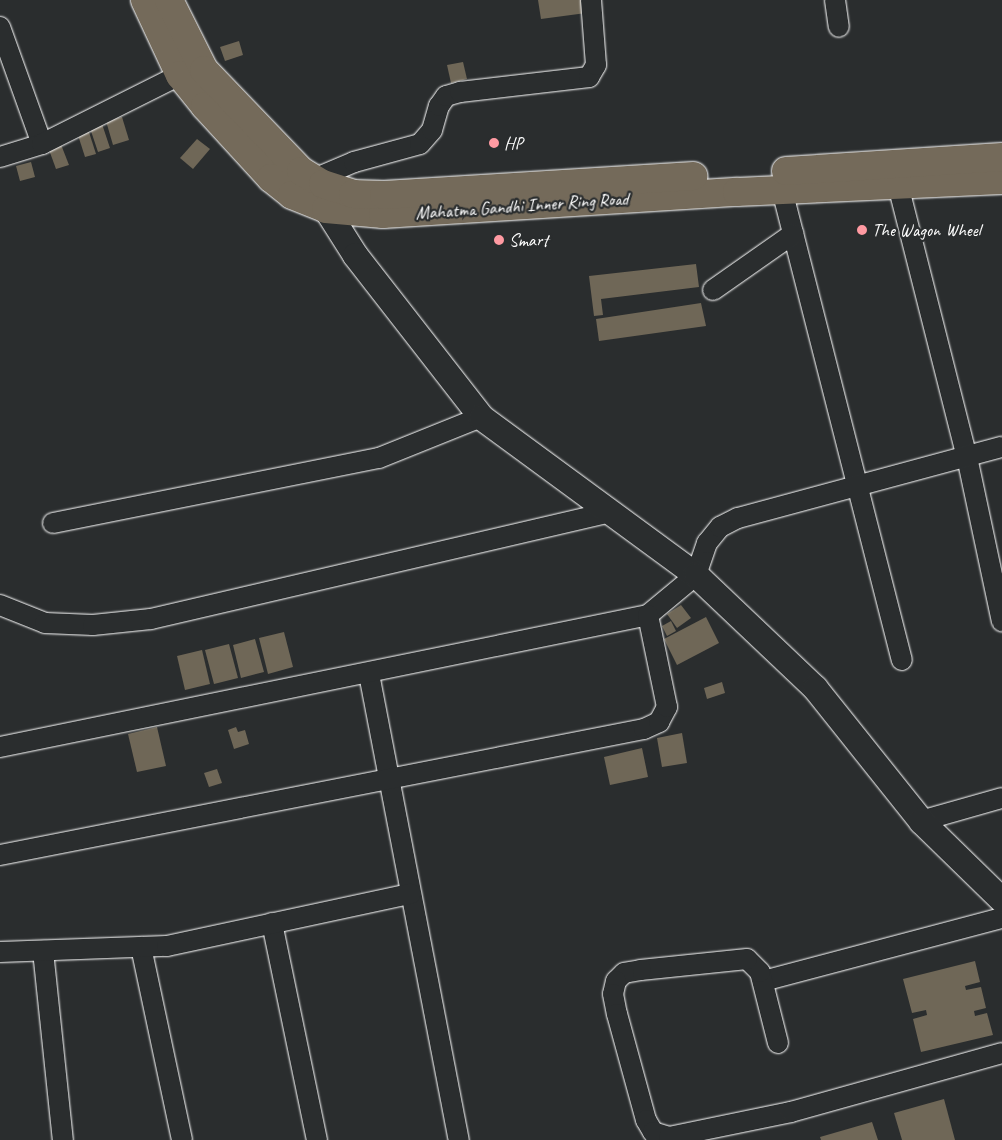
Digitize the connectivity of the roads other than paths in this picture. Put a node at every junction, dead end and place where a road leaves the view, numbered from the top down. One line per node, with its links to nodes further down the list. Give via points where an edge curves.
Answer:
1 (145, 0): 7 (main road, Mahatma Gandhi Inner Ring Road)
2 (169, 0): 14 (main road, Mahatma Gandhi Inner Ring Road, via 204,70)
3 (591, 0): 14 (street, via 596,65 589,78 446,96 439,106 432,130 420,144 354,162)
4 (834, 0): 6 (street)
5 (0, 27): 8 (street)
6 (839, 27)
7 (180, 75): 8 (street); 14 (main road, Mahatma Gandhi Inner Ring Road, via 271,178 292,195)
8 (42, 144): 9 (street)
9 (0, 157)
10 (1002, 157): 14 (main road, Mahatma Gandhi Inner Ring Road, via 384,195)
11 (1002, 180): 12 (main road, Mahatma Gandhi Inner Ring Road)
12 (898, 185): 13 (main road, Mahatma Gandhi Inner Ring Road); 19 (street)
13 (782, 190): 14 (main road, Mahatma Gandhi Inner Ring Road, via 383,214); 15 (street)
14 (321, 191): 17 (street, via 355,255)
15 (793, 234): 16 (street); 20 (street)
16 (713, 290)
17 (481, 417): 21 (street); 22 (street, via 379,458)
18 (1002, 447): 19 (street)
19 (967, 456): 20 (street); 26 (street)
20 (857, 486): 23 (street, via 738,518 720,527 707,542); 27 (street)
21 (611, 512): 23 (street); 24 (street, via 152,618 93,625 45,623)
22 (53, 523)
23 (696, 574): 25 (street); 32 (street, via 815,688)
24 (0, 605)
25 (648, 615): 28 (street); 30 (street, via 667,707 659,722 644,730)
26 (1002, 621)
27 (902, 660)
28 (369, 674): 29 (street); 30 (street)
29 (0, 747)
30 (389, 780): 33 (street); 34 (street)
31 (1002, 798): 32 (street)
32 (921, 821): 35 (street)
33 (0, 855)
34 (410, 894): 37 (street); 47 (street)
35 (1002, 900)
36 (1002, 918): 41 (street)
37 (272, 923): 38 (street, via 166,946); 46 (street)
38 (141, 946): 39 (street); 45 (street)
39 (43, 951): 40 (street); 44 (street)
40 (0, 952)
41 (762, 981): 42 (street); 43 (street, via 753,962 740,958 624,973 616,981 613,994 617,1014 646,1120 653,1132 669,1136 791,1112)
42 (778, 1042)
43 (1002, 1054)
44 (63, 1140)
45 (182, 1140)
46 (317, 1140)
47 (459, 1140)

